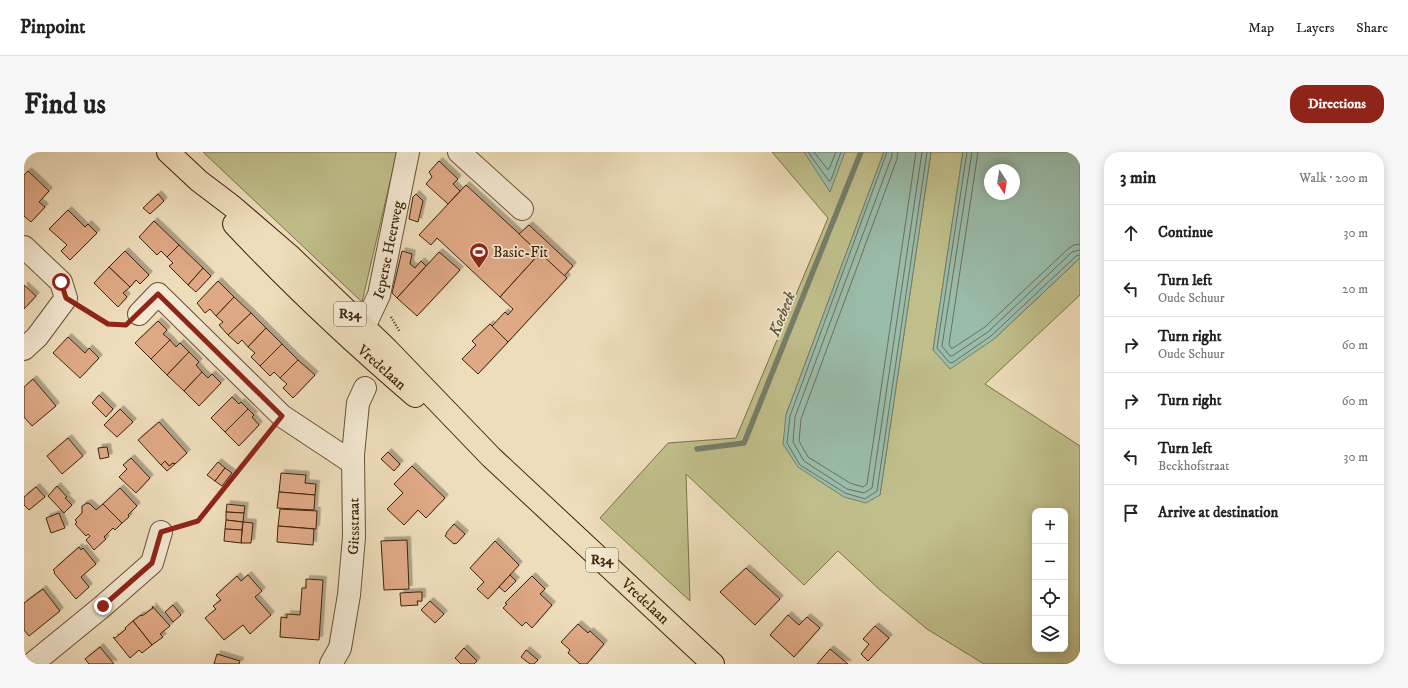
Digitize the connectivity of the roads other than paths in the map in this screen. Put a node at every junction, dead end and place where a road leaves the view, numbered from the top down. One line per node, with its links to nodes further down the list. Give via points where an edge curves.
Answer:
1 (168, 152): 7 (main road, Vredelaan / R34, via 199,182 232,206 289,255)
2 (408, 152): 7 (street, Ieperse Heerweg, via 379,296)
3 (459, 152): 4 (street)
4 (522, 209)
5 (24, 247): 8 (street, via 61,282 66,298 37,337)
6 (139, 314): 10 (street, via 158,294 282,416)
7 (358, 333): 14 (main road, Vredelaan / R34)
8 (24, 349)
9 (365, 388): 10 (street, Gitsstraat, via 358,403)
10 (353, 463): 13 (street, Gitsstraat, via 354,537 349,595 340,648)
11 (161, 532): 12 (street, via 152,563)
12 (32, 664)
13 (331, 664)
14 (713, 664)

